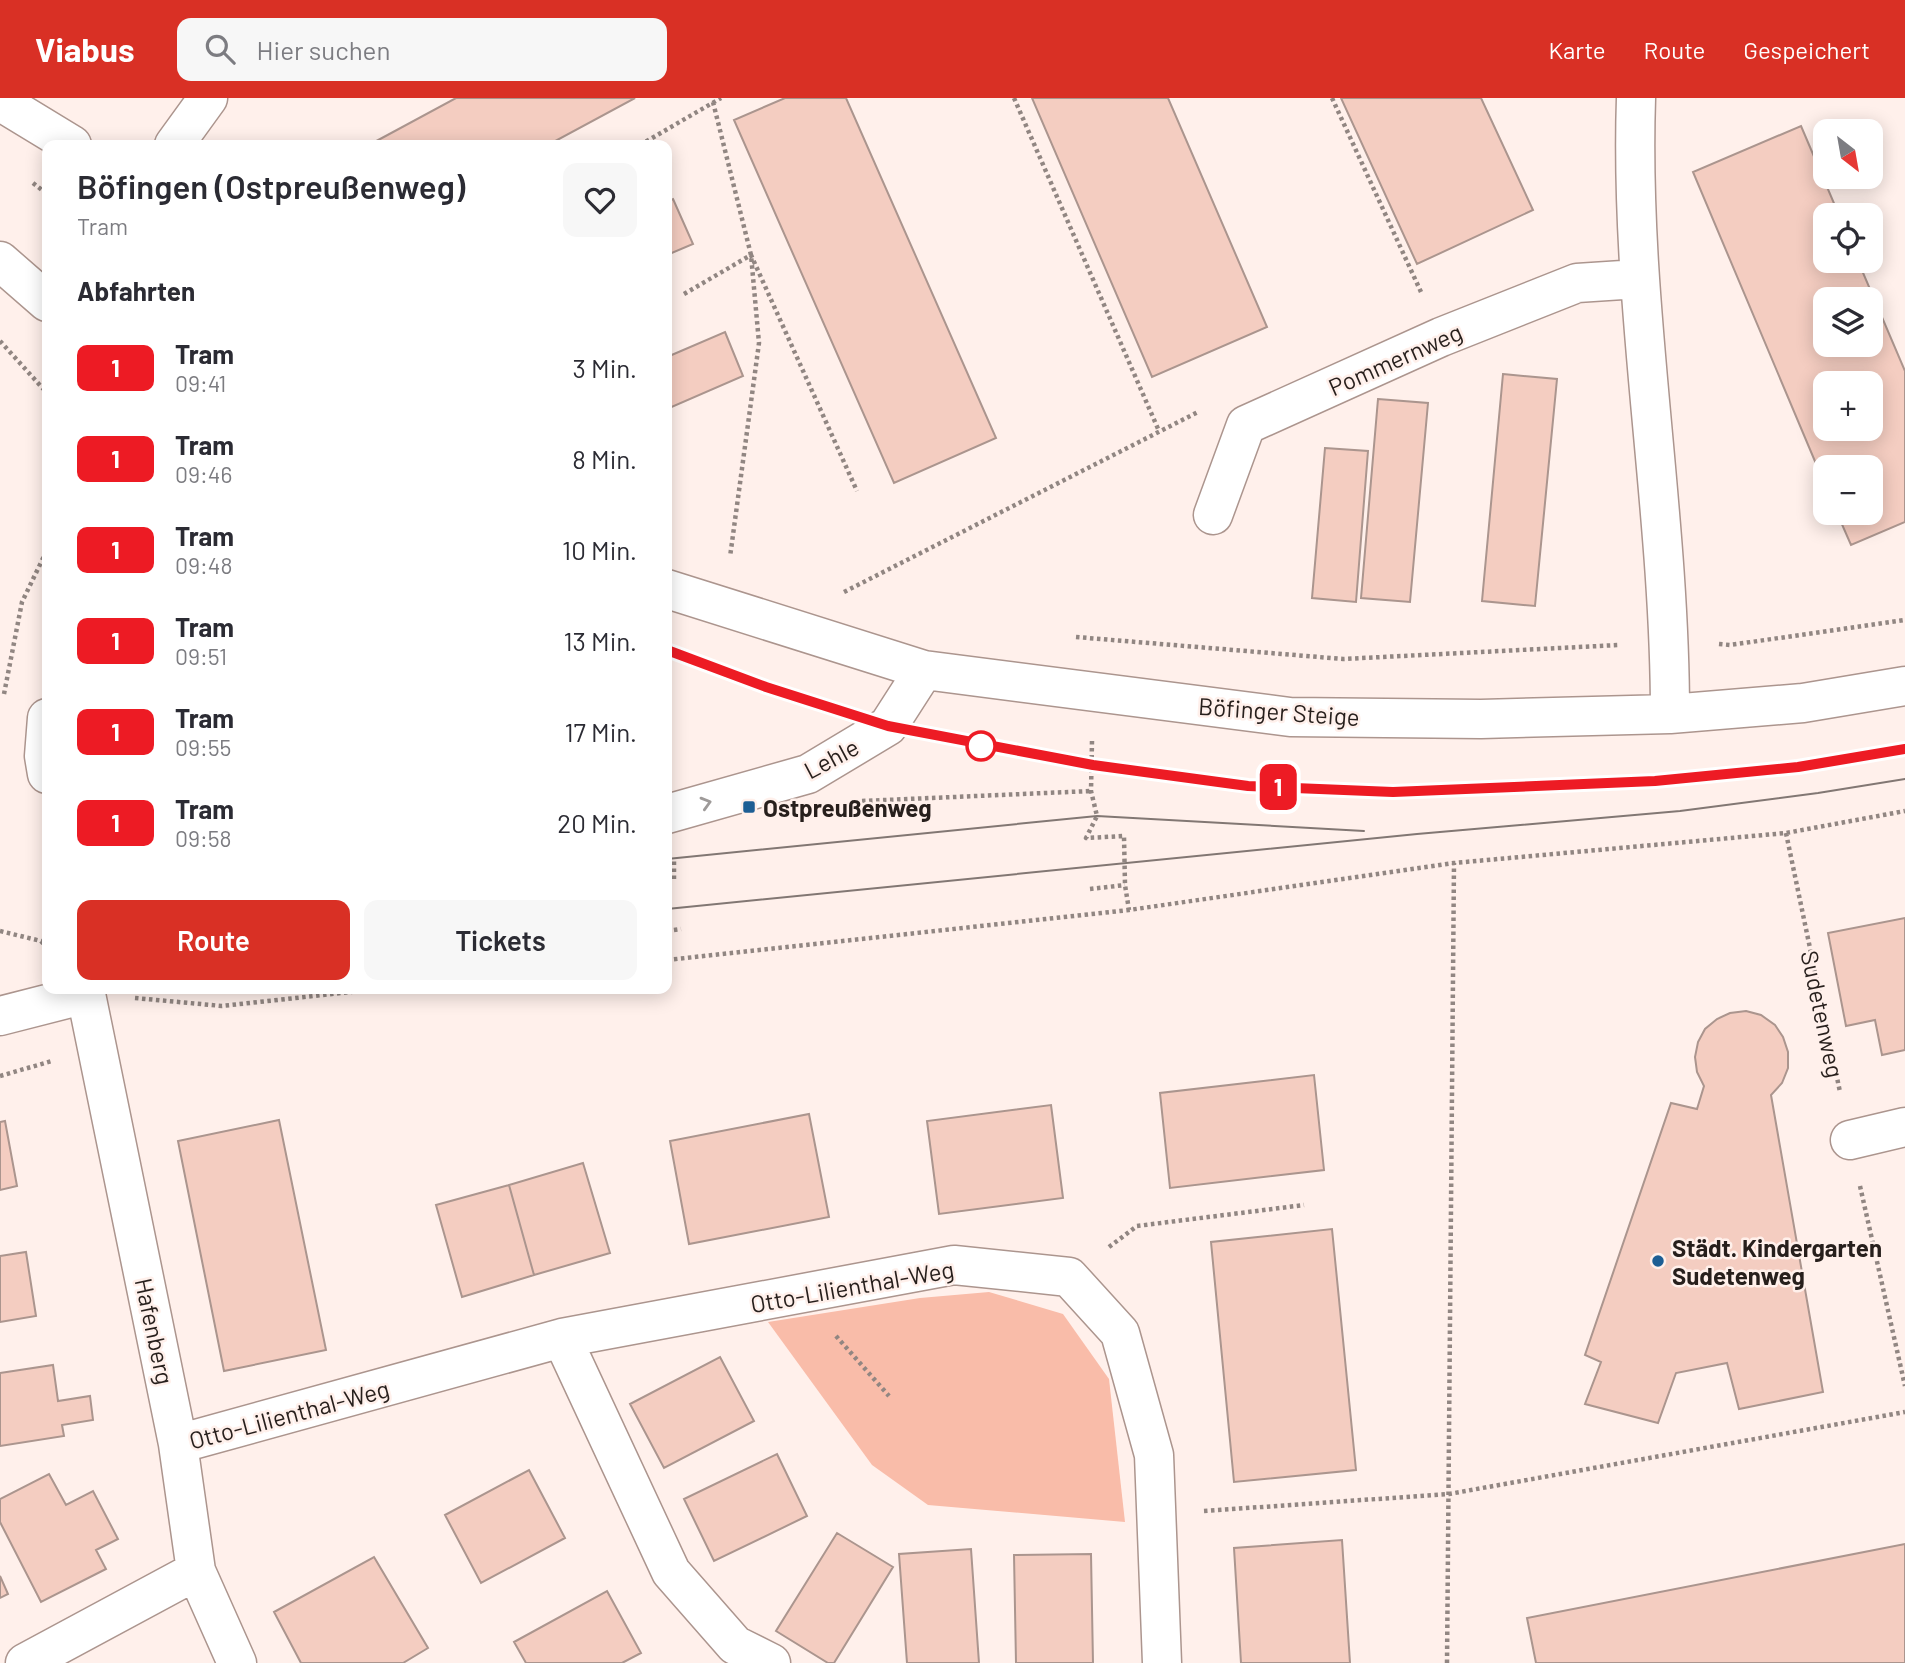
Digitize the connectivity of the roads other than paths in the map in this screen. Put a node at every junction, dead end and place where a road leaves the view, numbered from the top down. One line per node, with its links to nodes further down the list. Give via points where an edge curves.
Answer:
1 (1, 98): 4 (street)
2 (208, 98): 5 (street)
3 (1636, 98): 7 (street)
4 (64, 140)
5 (178, 140)
6 (0, 261): 8 (street)
7 (1639, 279): 9 (street, Pommernweg, via 1577,283 1441,337 1246,425); 13 (street, via 1670,643)
8 (42, 298)
9 (1213, 515)
10 (672, 591): 11 (street, Böfinger Steige)
11 (924, 670): 13 (street, Böfinger Steige, via 1290,717 1480,719); 14 (street, Lehle, one-way to 11, via 808,774 888,726)
12 (1905, 686): 13 (street, Böfinger Steige, via 1803,703)
13 (1670, 713)
14 (672, 813)
15 (76, 994): 17 (street)
16 (87, 994): 21 (street, Hafenberg)
17 (0, 1016)
18 (1905, 1127): 19 (street)
19 (1850, 1140)
20 (562, 1338): 21 (street, Otto-Lilienthal-Weg); 25 (street, via 671,1572 735,1645); 26 (street, Otto-Lilienthal-Weg, via 954,1265 1069,1277 1120,1333 1154,1455)
21 (178, 1444): 22 (street, Hafenberg)
22 (197, 1572): 23 (street); 24 (street, Hafenberg)
23 (25, 1663)
24 (237, 1663)
25 (771, 1663)
26 (1162, 1663)

